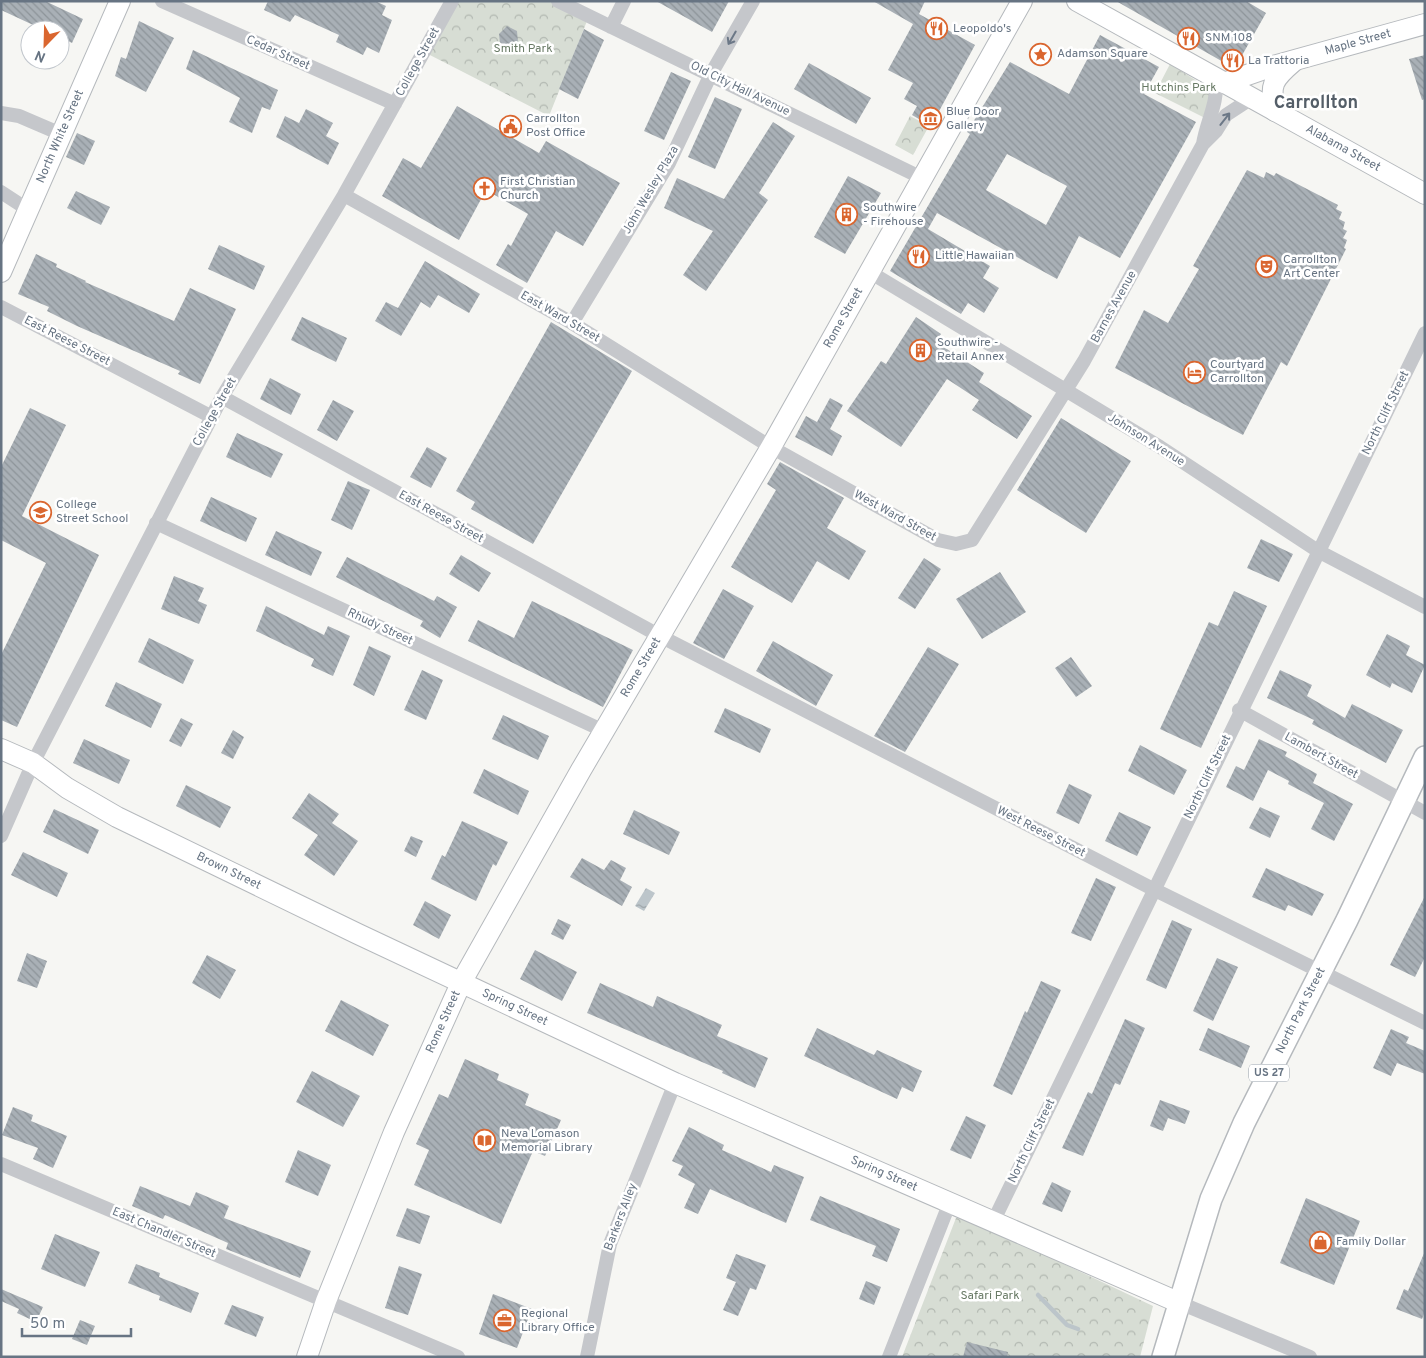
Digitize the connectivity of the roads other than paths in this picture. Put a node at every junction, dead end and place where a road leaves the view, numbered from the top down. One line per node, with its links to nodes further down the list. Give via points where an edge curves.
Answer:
1 (120, 1): 18 (street, North White Street)
2 (162, 1): 15 (street, Cedar Street)
3 (452, 1): 15 (street, College Street)
4 (558, 1): 10 (street, Old City Hall Avenue)
5 (624, 1): 10 (street)
6 (753, 1): 12 (street, John Wesley Plaza, one-way to 12)
7 (1022, 1): 20 (street, Rome Street)
8 (1077, 1): 13 (street, Alabama Street)
9 (1425, 24): 11 (street, Maple Street)
10 (611, 27): 12 (street, Old City Hall Avenue)
11 (1292, 62): 13 (street, Maple Street); 16 (street, via 1273,84 1271,94)
12 (711, 74): 20 (street, Old City Hall Avenue); 28 (street, John Wesley Plaza, via 669,163)
13 (1220, 81): 14 (street, Alabama Street); 19 (street)
14 (1252, 98): 16 (street, Alabama Street); 19 (street, one-way to 14, via 1216,132 1226,115)
15 (395, 104): 23 (street, College Street)
16 (1275, 111): 22 (street, Alabama Street)
17 (1, 113): 18 (street, via 19,116)
18 (62, 134): 24 (street, North White Street)
19 (1202, 144): 30 (street, Barnes Avenue)
20 (922, 178): 25 (street, Rome Street)
21 (1, 192): 24 (street)
22 (1425, 194)
23 (344, 195): 28 (street, East Ward Street); 31 (street, College Street)
24 (27, 209): 26 (street, North White Street)
25 (868, 271): 30 (street, Johnson Avenue); 33 (street, Rome Street)
26 (1, 272)
27 (1, 307): 32 (street, East Reese Street)
28 (572, 323): 33 (street, East Ward Street)
29 (1425, 332): 36 (street, North Cliff Street)
30 (1066, 391): 34 (street, Barnes Avenue); 36 (street, Johnson Avenue, via 1160,447)
31 (222, 397): 32 (street, College Street); 38 (street, East Reese Street)
32 (212, 417): 35 (street, College Street)
33 (771, 447): 34 (street, West Ward Street, via 938,540 956,544 972,540); 38 (street, Rome Street)
34 (1019, 466)
35 (156, 523): 40 (street, Rhudy Street); 43 (street, College Street)
36 (1318, 551): 37 (street, Johnson Avenue); 39 (street, North Cliff Street)
37 (1425, 607)
38 (660, 636): 40 (street, Rome Street); 47 (street, West Reese Street)
39 (1240, 710): 44 (street, Lambert Street); 47 (street, North Cliff Street)
40 (604, 731): 49 (street, Rome Street)
41 (1, 749): 43 (street, Brown Street)
42 (1425, 757): 44 (main road, North Park Street / US 27)
43 (33, 763): 46 (street, College Street); 49 (street, Brown Street, via 67,788 117,817)
44 (1403, 802): 45 (street, Lambert Street); 48 (main road, North Park Street / US 27)
45 (1425, 813)
46 (1, 836)
47 (1153, 890): 48 (street, West Reese Street); 54 (street, North Cliff Street)
48 (1320, 972): 50 (street, West Reese Street); 56 (main road, North Park Street / US 27, via 1244,1123 1211,1199)
49 (462, 981): 51 (street, Spring Street); 55 (street, Rome Street, via 394,1132)
50 (1425, 1023)
51 (675, 1083): 53 (street, Spring Street); 59 (street, Barkers Alley, via 610,1244)
52 (1, 1164): 55 (street, East Chandler Street)
53 (950, 1202): 54 (street, Spring Street); 60 (street)
54 (993, 1222): 56 (street, Spring Street)
55 (326, 1301): 57 (street, Rome Street); 58 (street, East Chandler Street)
56 (1180, 1304): 61 (main road, North Park Street / US 27); 62 (street, Spring Street)
57 (307, 1357)
58 (458, 1357)
59 (587, 1357)
60 (889, 1357)
61 (1163, 1357)
62 (1310, 1357)

